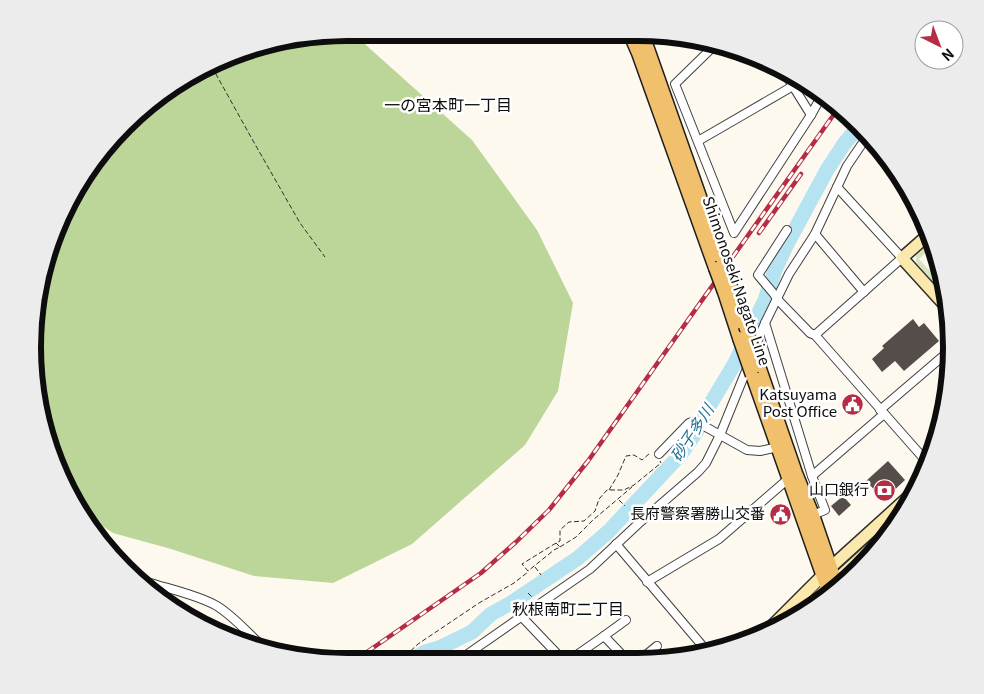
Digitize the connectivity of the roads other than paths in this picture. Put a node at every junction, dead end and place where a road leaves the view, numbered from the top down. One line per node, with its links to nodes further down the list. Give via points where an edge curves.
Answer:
1 (633, 41): 15 (main road, Shimonoseki Nagato Line)
2 (645, 41): 15 (main road, Shimonoseki Nagato Line)
3 (710, 50): 8 (street, via 675,84)
4 (791, 83): 5 (street)
5 (793, 86): 7 (street); 8 (street)
6 (819, 101): 7 (street)
7 (811, 115): 8 (street, via 734,233)
8 (698, 141)
9 (864, 142): 10 (street)
10 (837, 187): 12 (street); 14 (street)
11 (787, 230): 17 (street, via 758,275)
12 (814, 234): 16 (street); 17 (street)
13 (923, 239): 14 (main road)
14 (902, 258): 16 (street); 18 (main road)
15 (718, 263): 22 (main road, Shimonoseki Nagato Line, bridge)
16 (864, 292): 20 (street)
17 (775, 296): 19 (street); 20 (street)
18 (939, 298)
19 (765, 323): 24 (street); 28 (street)
20 (814, 335): 23 (street)
21 (943, 357): 23 (street)
22 (755, 370): 25 (main road, Shimonoseki Nagato Line); 30 (main road, Shimonoseki Nagato Line)
23 (882, 412): 27 (street); 28 (street)
24 (720, 435): 25 (street, via 747,450); 26 (street, via 695,420); 32 (street, via 706,464)
25 (778, 447): 29 (main road, Shimonoseki Nagato Line)
26 (659, 454)
27 (922, 457)
28 (812, 476): 30 (street, via 825,510)
29 (788, 479): 34 (street, via 719,539); 35 (main road, Shimonoseki Nagato Line)
30 (813, 515): 35 (main road, Shimonoseki Nagato Line)
31 (891, 517): 35 (main road)
32 (616, 544): 34 (street); 38 (street, via 590,569)
33 (851, 565): 35 (main road)
34 (647, 582): 43 (street)
35 (831, 582): 37 (main road)
36 (154, 584): 41 (street, via 216,606)
37 (803, 604)
38 (521, 616): 45 (street); 46 (street)
39 (626, 620): 40 (street)
40 (604, 636): 47 (street); 48 (street)
41 (254, 638)
42 (657, 646): 44 (street)
43 (702, 646)
44 (650, 652)
45 (470, 653)
46 (555, 653)
47 (580, 653)
48 (620, 653)

